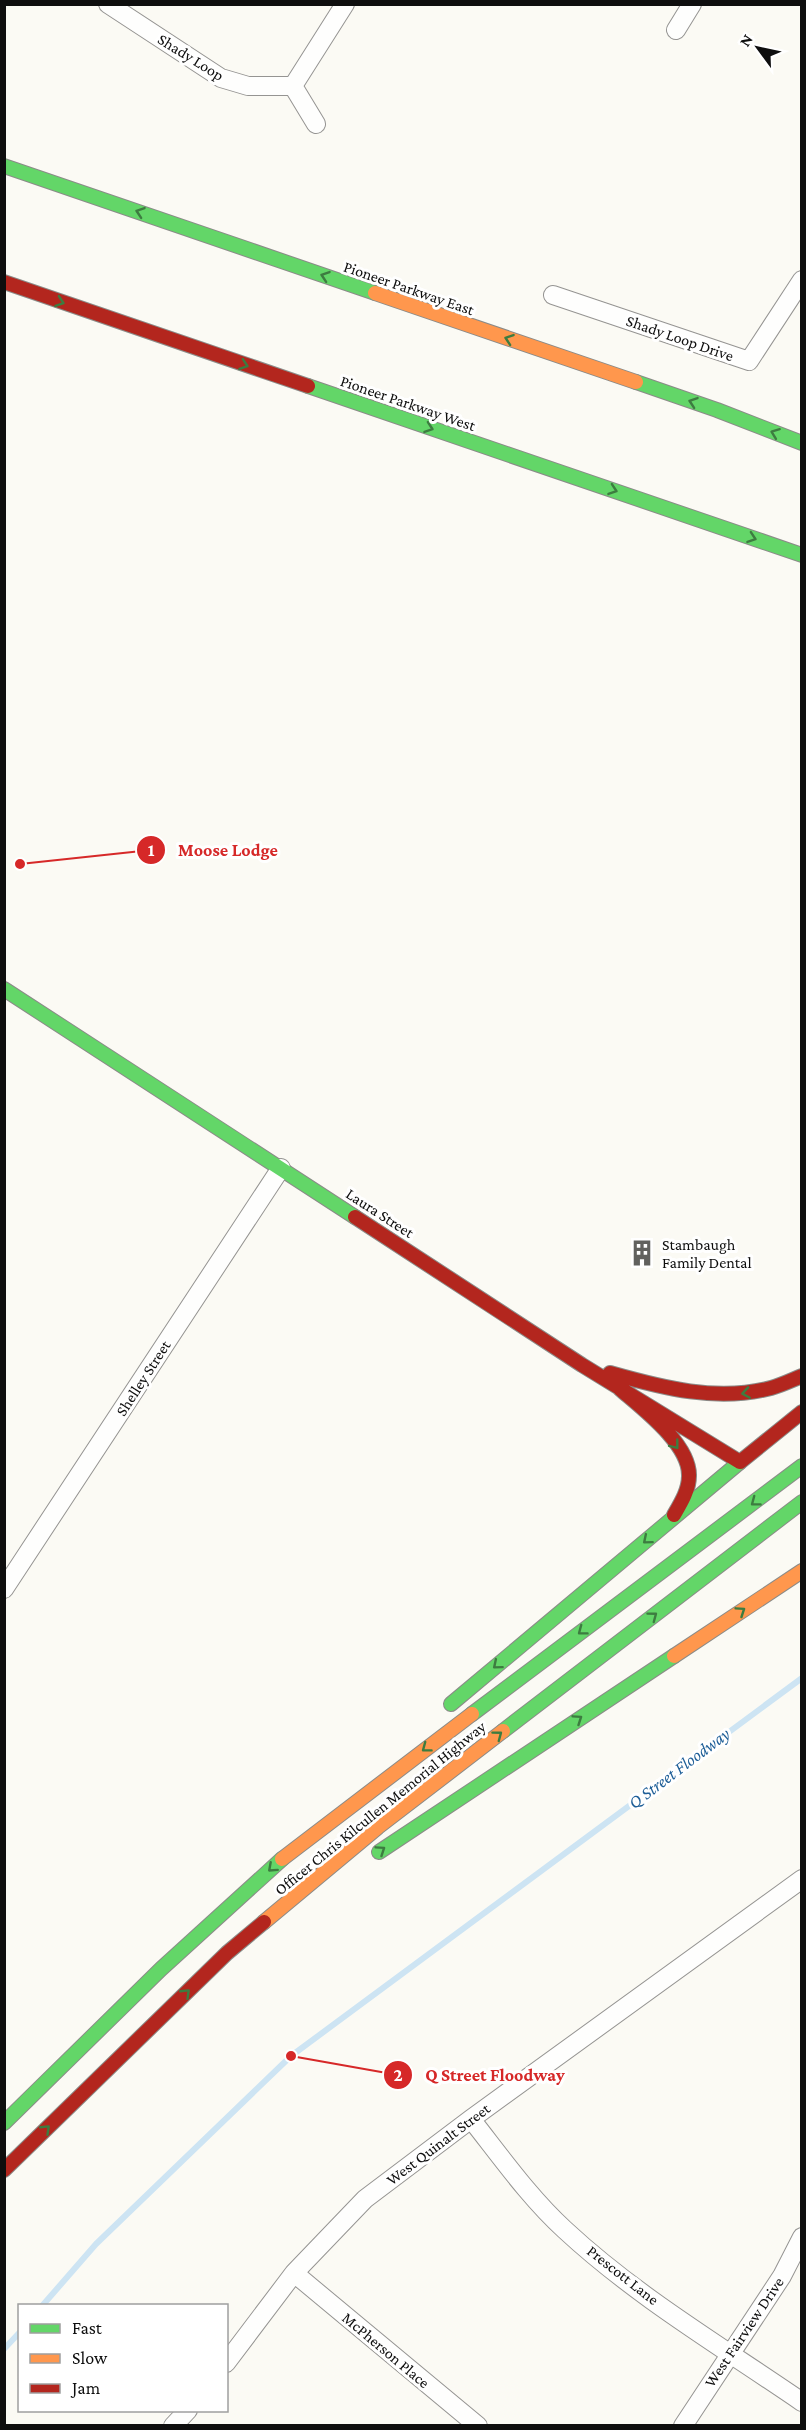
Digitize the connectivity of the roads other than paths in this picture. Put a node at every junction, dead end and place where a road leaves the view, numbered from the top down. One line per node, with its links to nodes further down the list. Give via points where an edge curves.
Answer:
1 (108, 4): 5 (street, Shady Loop, via 221,78 248,86)
2 (345, 4): 5 (street)
3 (692, 4): 4 (street)
4 (676, 30)
5 (294, 86): 6 (street)
6 (316, 124)
7 (4, 165): 11 (main road, Pioneer Parkway East, one-way to 7, via 717,410)
8 (801, 280): 10 (street, Shady Loop Drive, via 749,361)
9 (4, 282): 12 (main road, Pioneer Parkway West, one-way to 12)
10 (553, 295)
11 (801, 444)
12 (801, 555)
13 (4, 989): 14 (main road, Laura Street)
14 (280, 1168): 15 (main road, Laura Street); 24 (street, Shelley Street)
15 (582, 1365): 16 (main road, one-way to 15, via 769,1389 730,1395 695,1394); 17 (main road, Laura Street)
16 (801, 1376)
17 (620, 1389): 19 (main road, Laura Street); 22 (main road, one-way to 22, via 662,1429 685,1458 689,1482)
18 (801, 1412): 19 (main road)
19 (740, 1462): 22 (main road)
20 (801, 1466): 27 (main road, Officer Chris Kilcullen Memorial Highway, one-way to 27)
21 (801, 1502): 31 (main road, Officer Chris Kilcullen Memorial Highway, one-way to 21, via 378,1827)
22 (671, 1520): 25 (main road, one-way to 25)
23 (801, 1571): 28 (main road, one-way to 23)
24 (4, 1588)
25 (443, 1710)
26 (364, 1779): 27 (main road)
27 (293, 1849): 33 (main road, Officer Chris Kilcullen Memorial Highway, one-way to 33, via 160,1969)
28 (366, 1860)
29 (337, 1880): 31 (main road)
30 (801, 1880): 32 (street, West Quinalt Street)
31 (227, 1953): 34 (main road, Officer Chris Kilcullen Memorial Highway, one-way to 31)
32 (471, 2118): 36 (street, West Quinalt Street, via 365,2199); 37 (street, Prescott Lane, via 526,2190 566,2230 638,2289)
33 (4, 2123)
34 (4, 2170)
35 (801, 2237): 37 (street, West Fairview Drive, via 782,2276)
36 (294, 2273): 38 (street, West Quinalt Street); 42 (street, McPherson Place)
37 (730, 2353): 39 (street, Prescott Lane); 43 (street, West Fairview Drive)
38 (228, 2360)
39 (801, 2402)
40 (186, 2412): 41 (street)
41 (173, 2426)
42 (478, 2426)
43 (684, 2426)

